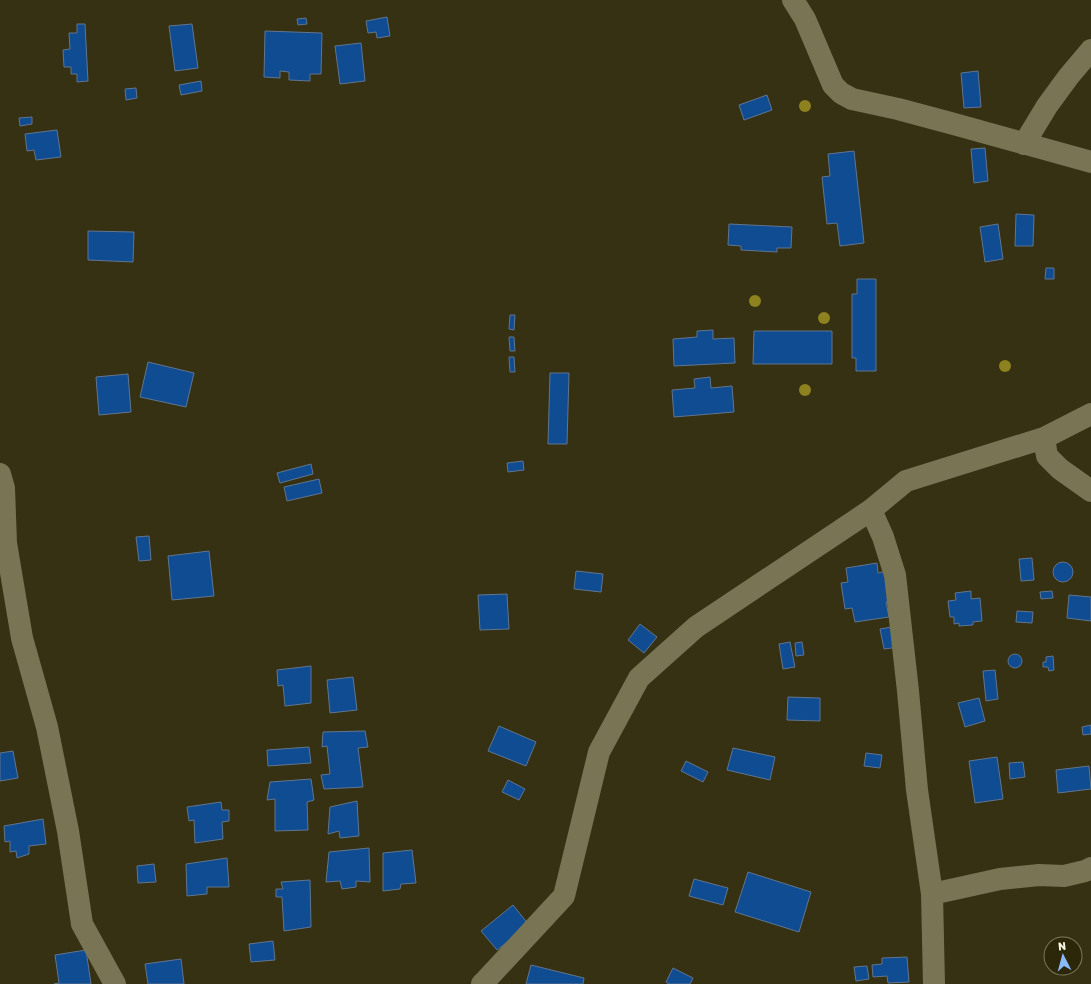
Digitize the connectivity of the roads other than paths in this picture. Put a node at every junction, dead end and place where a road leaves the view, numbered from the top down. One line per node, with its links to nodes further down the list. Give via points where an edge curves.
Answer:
1 (793, 0): 3 (street, via 805,19 833,85 841,93 852,99)
2 (1091, 50): 3 (street, via 1047,106)
3 (1024, 144): 4 (street)
4 (1091, 162)
5 (1091, 414): 6 (street)
6 (1044, 438): 8 (street, via 1047,456 1060,469); 9 (street, via 906,481)
7 (0, 474): 12 (street, via 4,488 6,543 22,638 47,727 68,830 82,924)
8 (1091, 491)
9 (871, 510): 11 (street, via 895,575 917,790); 13 (street, via 696,627 639,678 599,752 564,896)
10 (1091, 868): 11 (street, via 1064,876 1039,874 1000,879)
11 (932, 894): 14 (street)
12 (115, 984)
13 (482, 984)
14 (934, 984)

